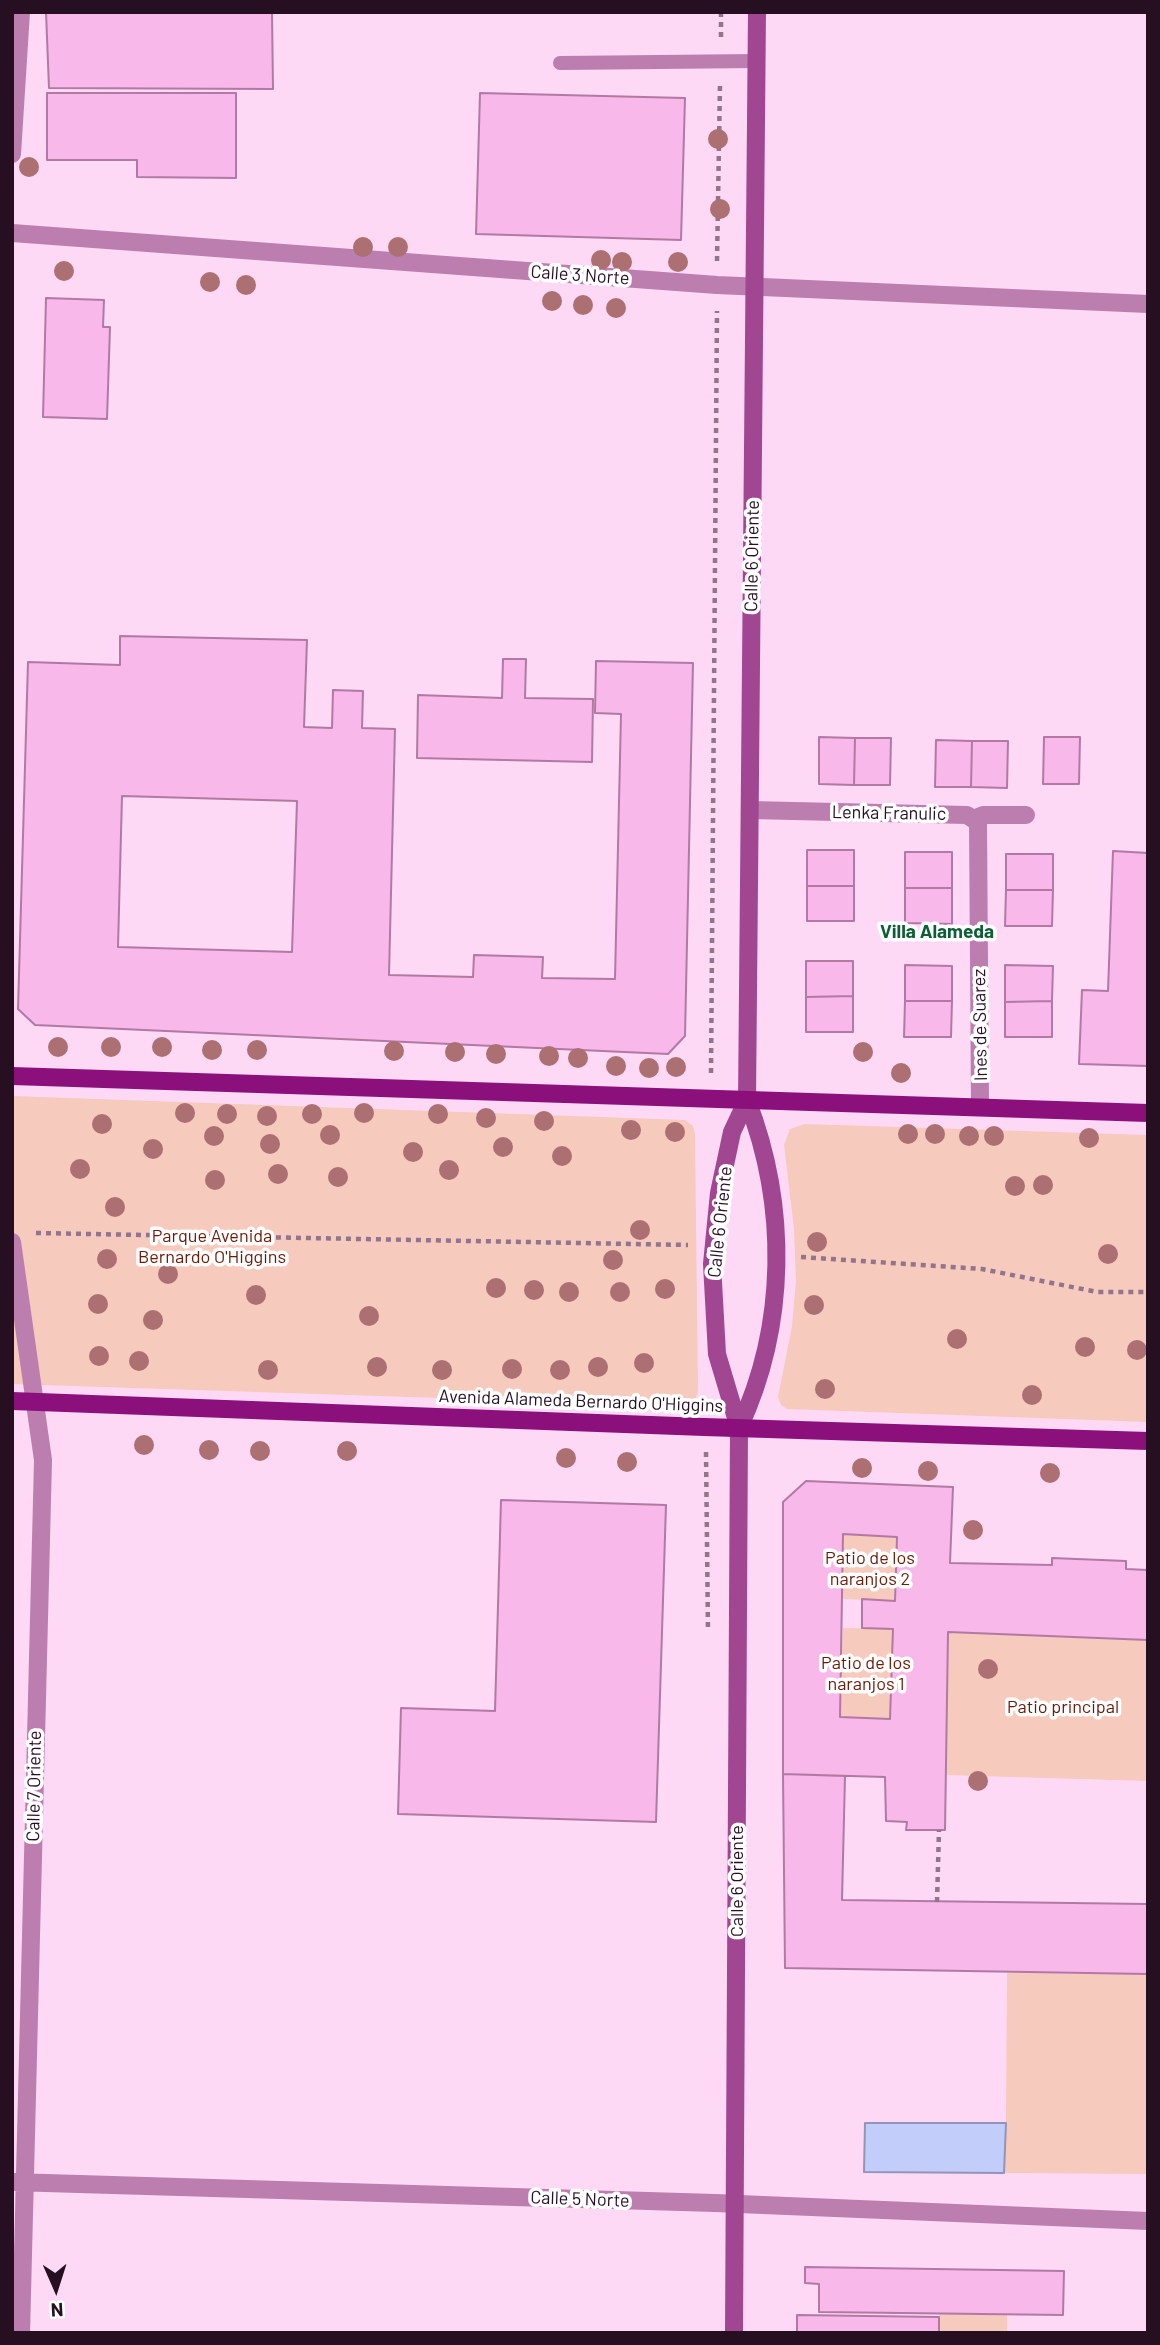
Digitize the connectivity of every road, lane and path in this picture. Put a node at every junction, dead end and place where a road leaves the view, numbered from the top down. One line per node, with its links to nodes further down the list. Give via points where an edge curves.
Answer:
1 (21, 12): 5 (street)
2 (757, 12): 3 (main road, Calle 6 Oriente)
3 (756, 61): 4 (lane); 7 (main road, Calle 6 Oriente)
4 (561, 63)
5 (12, 154)
6 (12, 233): 7 (street, Calle 3 Norte)
7 (754, 286): 8 (street, Calle 3 Norte); 9 (main road, Calle 6 Oriente)
8 (1148, 304)
9 (750, 810): 11 (street, Lenka Franulic, via 967,815); 13 (main road, Calle 6 Oriente)
10 (1026, 816): 11 (street, Lenka Franulic)
11 (973, 819): 14 (street, Ines de Suarez, via 978,823)
12 (12, 1076): 13 (main road)
13 (747, 1100): 14 (main road); 17 (main road, Calle 6 Oriente, via 732,1132); 18 (main road, Calle 6 Oriente, via 773,1196)
14 (980, 1107): 15 (main road)
15 (1148, 1114)
16 (19, 1237): 17 (path); 21 (street, Calle 7 Oriente)
17 (714, 1246): 22 (main road, Calle 6 Oriente, via 718,1354)
18 (778, 1255): 19 (path, via 982,1269 1097,1292); 22 (main road, Calle 6 Oriente, via 773,1317 752,1400)
19 (1148, 1292)
20 (12, 1401): 21 (main road, Avenida Alameda Bernardo O'Higgins)
21 (36, 1401): 22 (main road, Avenida Alameda Bernardo O'Higgins); 26 (street, Calle 7 Oriente, via 43,1460)
22 (739, 1428): 23 (main road, Avenida Alameda Bernardo O'Higgins); 27 (main road, Calle 6 Oriente)
23 (1148, 1441)
24 (939, 1830): 25 (path)
25 (937, 1902)
26 (18, 2182): 27 (street, Calle 5 Norte); 29 (street, Calle 7 Oriente)
27 (735, 2204): 28 (street, Calle 5 Norte); 30 (main road, Calle 6 Oriente)
28 (1148, 2221)
29 (21, 2333)
30 (734, 2333)

